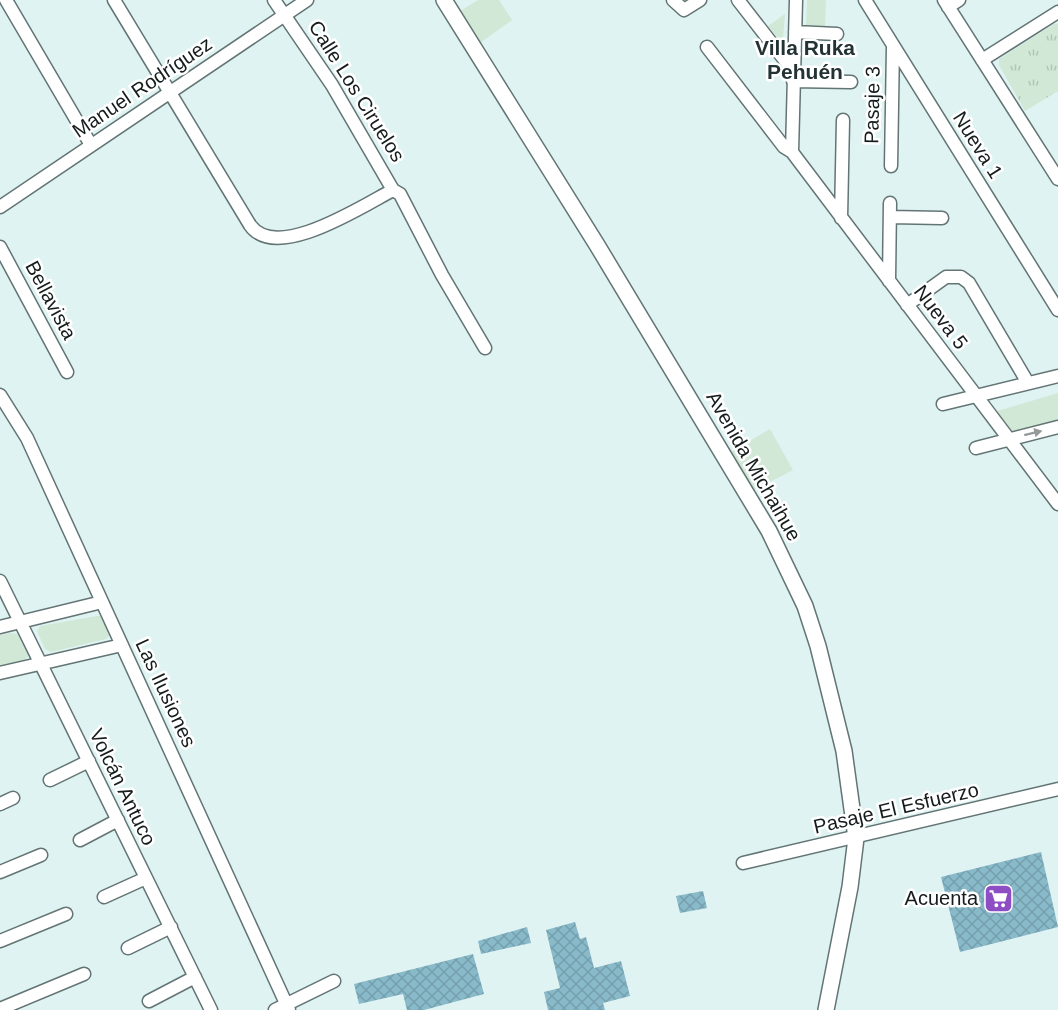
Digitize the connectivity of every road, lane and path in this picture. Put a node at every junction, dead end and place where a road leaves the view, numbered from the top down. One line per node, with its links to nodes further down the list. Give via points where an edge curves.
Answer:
1 (6, 0): 23 (street)
2 (114, 0): 21 (street)
3 (274, 0): 13 (street, Calle Los Ciruelos)
4 (307, 0): 13 (street, Manuel Rodríguez)
5 (444, 0): 62 (street, Avenida Michaihue, via 597,245 788,568 812,626 839,729 849,773)
6 (673, 0): 7 (street, via 684,10)
7 (700, 0)
8 (738, 0): 19 (street)
9 (796, 0): 14 (street)
10 (865, 0): 16 (street, Nueva 1)
11 (950, 2): 18 (street)
12 (1058, 12): 18 (street)
13 (284, 15): 21 (street, Manuel Rodríguez); 27 (street, Calle Los Ciruelos, via 332,84)
14 (795, 32): 15 (street); 19 (street)
15 (837, 34)
16 (893, 45): 25 (street, Pasaje 3); 36 (street, Nueva 1)
17 (707, 47): 24 (street, Nueva 5, via 784,147)
18 (982, 60): 26 (street)
19 (794, 76): 20 (street); 24 (street)
20 (851, 82)
21 (169, 93): 23 (street, Manuel Rodríguez); 27 (street, via 250,225 260,235 272,238 314,231)
22 (843, 120): 31 (street)
23 (91, 145): 29 (street, Manuel Rodríguez)
24 (792, 152): 31 (street, Nueva 5)
25 (891, 166)
26 (1057, 176)
27 (393, 190): 37 (street, Calle Los Ciruelos, via 400,194)
28 (890, 203): 30 (street)
29 (1, 204)
30 (890, 217): 32 (street); 34 (street)
31 (841, 218): 34 (street, Nueva 5)
32 (942, 218)
33 (0, 247): 38 (street, Bellavista)
34 (890, 281): 35 (street, Nueva 5)
35 (908, 305): 40 (street, via 946,277 961,277 969,283); 42 (street, Nueva 5)
36 (1058, 310)
37 (485, 348)
38 (67, 372)
39 (1058, 376): 40 (street)
40 (1028, 383): 42 (street)
41 (0, 395): 50 (street, Las Ilusiones, via 27,438)
42 (976, 396): 43 (street); 45 (street, Nueva 5)
43 (943, 404)
44 (1058, 428): 45 (street, one-way to 44)
45 (1009, 439): 46 (street); 47 (street, Nueva 5)
46 (976, 448)
47 (1054, 493): 48 (street, Nueva 5)
48 (1058, 504)
49 (0, 581): 51 (street, Volcán Antuco)
50 (102, 602): 51 (street); 53 (street, Las Ilusiones)
51 (20, 622): 52 (street); 54 (street, Volcán Antuco)
52 (0, 627)
53 (122, 645): 54 (street); 77 (street, Las Ilusiones)
54 (41, 663): 55 (street); 56 (street, Volcán Antuco)
55 (0, 673)
56 (89, 761): 57 (street); 61 (street, Volcán Antuco)
57 (50, 780)
58 (1058, 789): 62 (street, Pasaje El Esfuerzo)
59 (13, 798): 60 (street)
60 (0, 804)
61 (118, 820): 63 (street); 67 (street, Volcán Antuco)
62 (856, 838): 65 (street, Pasaje El Esfuerzo); 81 (street, Avenida Michaihue)
63 (80, 840)
64 (41, 855): 66 (street)
65 (743, 863)
66 (0, 872)
67 (146, 878): 68 (street); 70 (street, Volcán Antuco)
68 (104, 897)
69 (66, 914): 71 (street)
70 (171, 927): 72 (street); 74 (street, Volcán Antuco)
71 (0, 941)
72 (128, 948)
73 (84, 974): 78 (street)
74 (195, 978): 76 (street); 79 (street, Volcán Antuco)
75 (334, 981): 77 (street)
76 (149, 1001)
77 (288, 1007): 80 (street)
78 (0, 1009)
79 (211, 1010)
80 (274, 1010)
81 (826, 1010)

